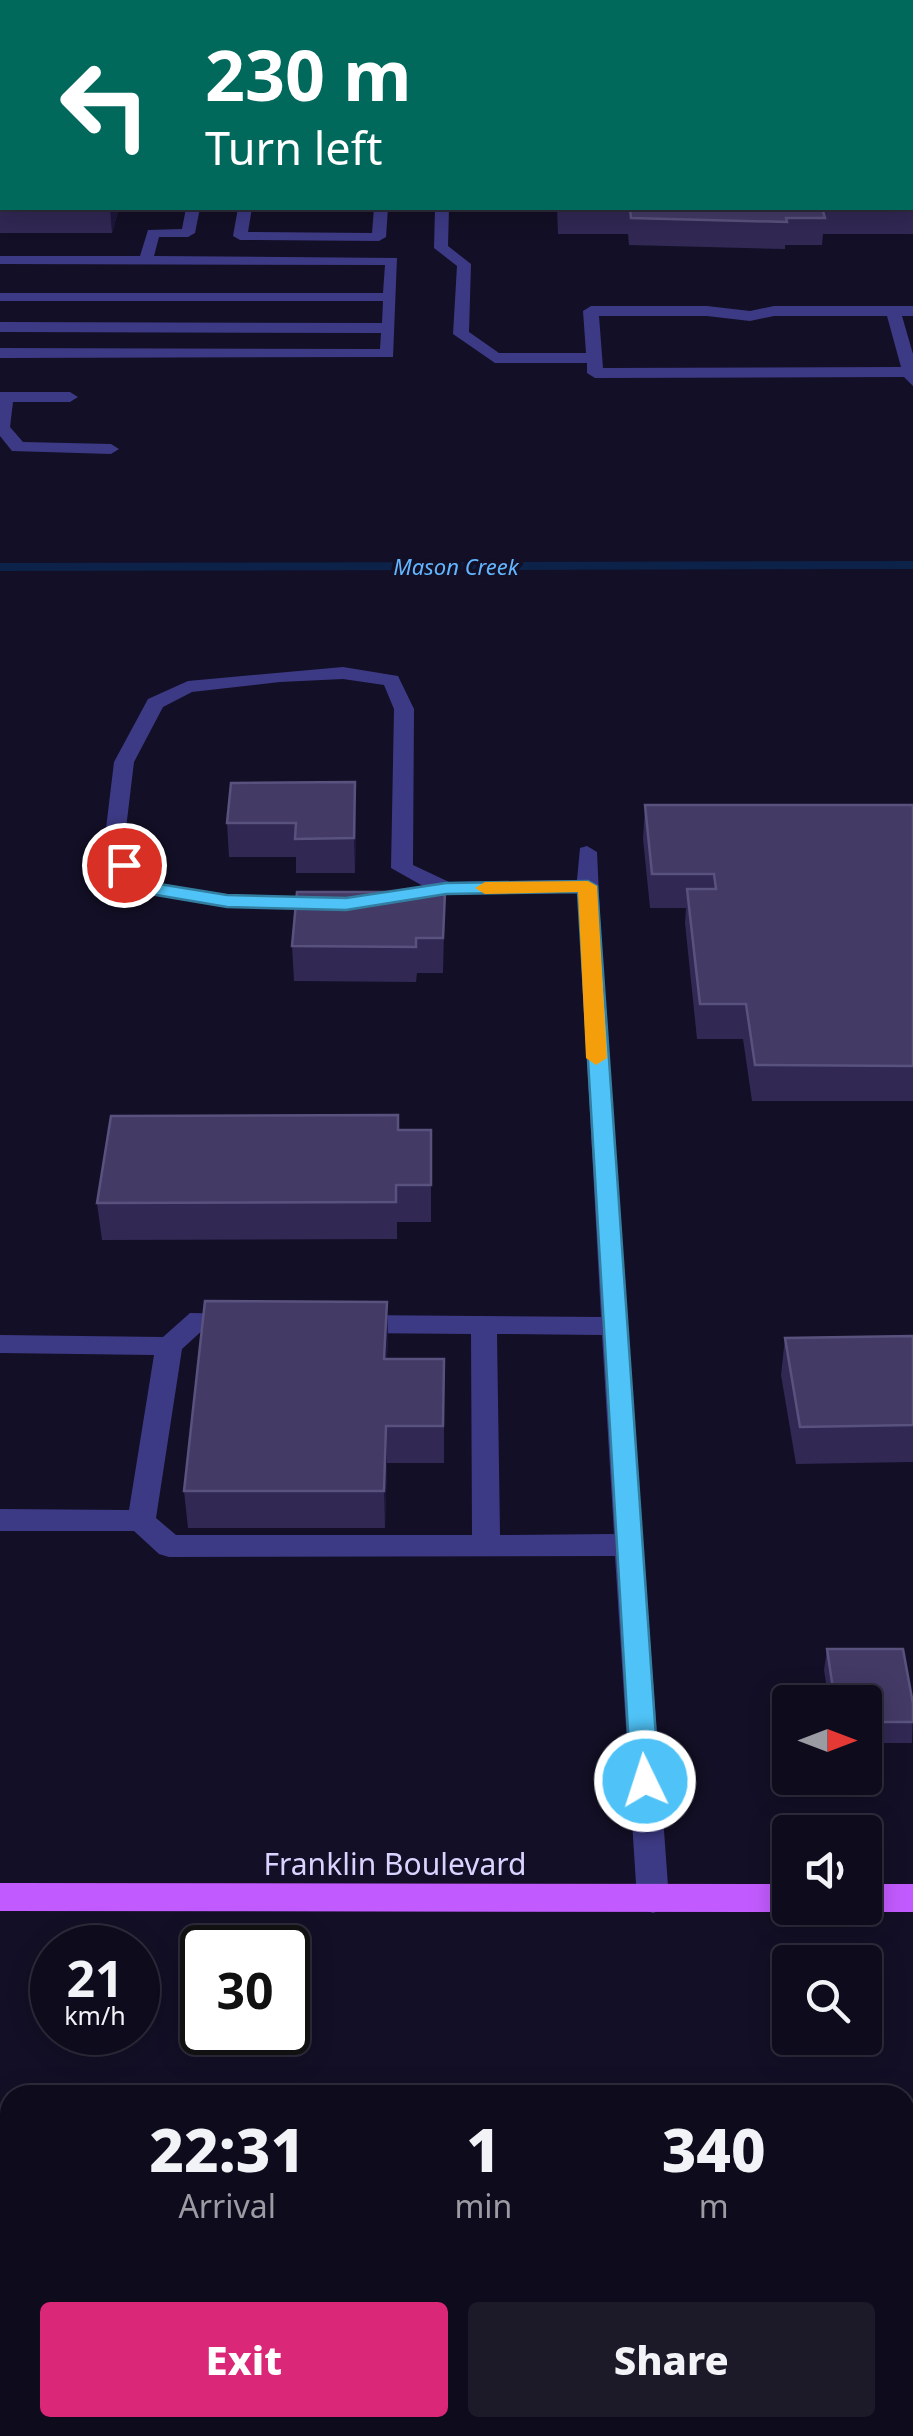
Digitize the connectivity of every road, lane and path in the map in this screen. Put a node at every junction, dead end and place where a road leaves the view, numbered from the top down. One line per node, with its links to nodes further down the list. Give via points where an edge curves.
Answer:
1 (194, 210): 6 (street, via 188,233 153,233)
2 (245, 210): 3 (street, via 240,236 348,237 380,237)
3 (381, 210)
4 (442, 210): 14 (street, via 442,248 464,264 461,334 495,358)
5 (0, 260): 6 (street)
6 (146, 260): 8 (street, via 392,262)
7 (0, 297): 8 (street)
8 (390, 298): 12 (street)
9 (893, 311): 10 (street); 14 (street, via 590,311); 15 (street)
10 (913, 311)
11 (0, 327): 12 (street)
12 (389, 328): 13 (street, via 388,354)
13 (0, 353)
14 (594, 358): 15 (street, via 595,373)
15 (912, 375)
16 (3, 397): 17 (street); 18 (street, via 2,428 18,447)
17 (70, 397)
18 (111, 449)
19 (586, 852): 20 (street)
20 (588, 886): 21 (street); 25 (street)
21 (446, 888): 21 (street, via 402,868 404,709 392,680 343,673 188,687 155,702 124,762 114,844 134,886 227,901 354,903)
22 (255, 1321): 27 (street, via 200,1319)
23 (330, 1324): 24 (street)
24 (484, 1325): 25 (street); 31 (street)
25 (614, 1326): 30 (street)
26 (0, 1344): 27 (street)
27 (170, 1346): 29 (street)
28 (0, 1520): 29 (street)
29 (142, 1521): 31 (street, via 168,1546)
30 (629, 1545): 31 (street); 36 (street)
31 (486, 1546)
32 (0, 1897): 36 (main road, Franklin Boulevard)
33 (772, 1898): 36 (main road, Franklin Boulevard)
34 (882, 1898): 35 (main road)
35 (913, 1898)
36 (653, 1899)

